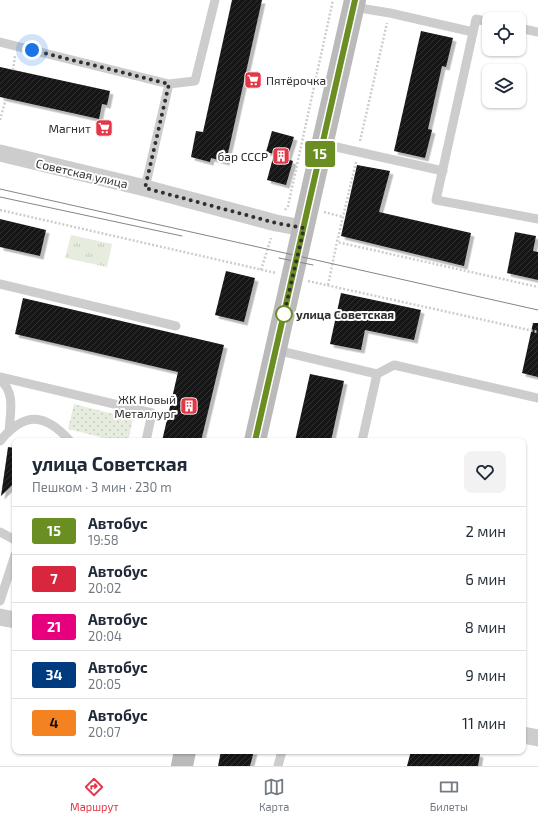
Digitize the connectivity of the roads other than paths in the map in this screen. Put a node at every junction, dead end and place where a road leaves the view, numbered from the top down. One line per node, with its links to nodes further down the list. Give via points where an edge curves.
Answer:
1 (215, 0): 8 (lane, via 196,81)
2 (354, 4): 6 (lane); 9 (street)
3 (482, 20): 6 (lane, via 476,19)
4 (526, 29): 5 (lane)
5 (538, 31)
6 (473, 32): 11 (lane)
7 (0, 42): 8 (lane)
8 (169, 84): 12 (lane)
9 (323, 144): 11 (lane); 14 (street)
10 (0, 153): 12 (street, Советская улица)
11 (443, 171): 13 (lane, via 436,200)
12 (145, 188): 14 (street, Советская улица)
13 (538, 219)
14 (304, 228): 17 (street)
15 (0, 284): 16 (lane)
16 (176, 326)
17 (276, 350): 18 (lane); 25 (street)
18 (377, 374): 21 (lane, via 394,365); 26 (lane)
19 (0, 377): 24 (lane, via 152,413)
20 (0, 380): 22 (lane, via 9,390 11,406)
21 (538, 398)
22 (8, 432): 23 (lane, via 22,421 36,419 53,425); 27 (lane)
23 (67, 438)
24 (147, 438)
25 (256, 438)
26 (363, 438)
27 (0, 441)
28 (0, 532): 29 (lane)
29 (12, 538)
30 (12, 564): 31 (lane)
31 (0, 601)
32 (0, 617): 33 (street)
33 (12, 619)
34 (526, 736): 35 (street)
35 (538, 738)
36 (184, 754): 38 (street)
37 (281, 754): 39 (lane)
38 (182, 766)
39 (278, 766)

